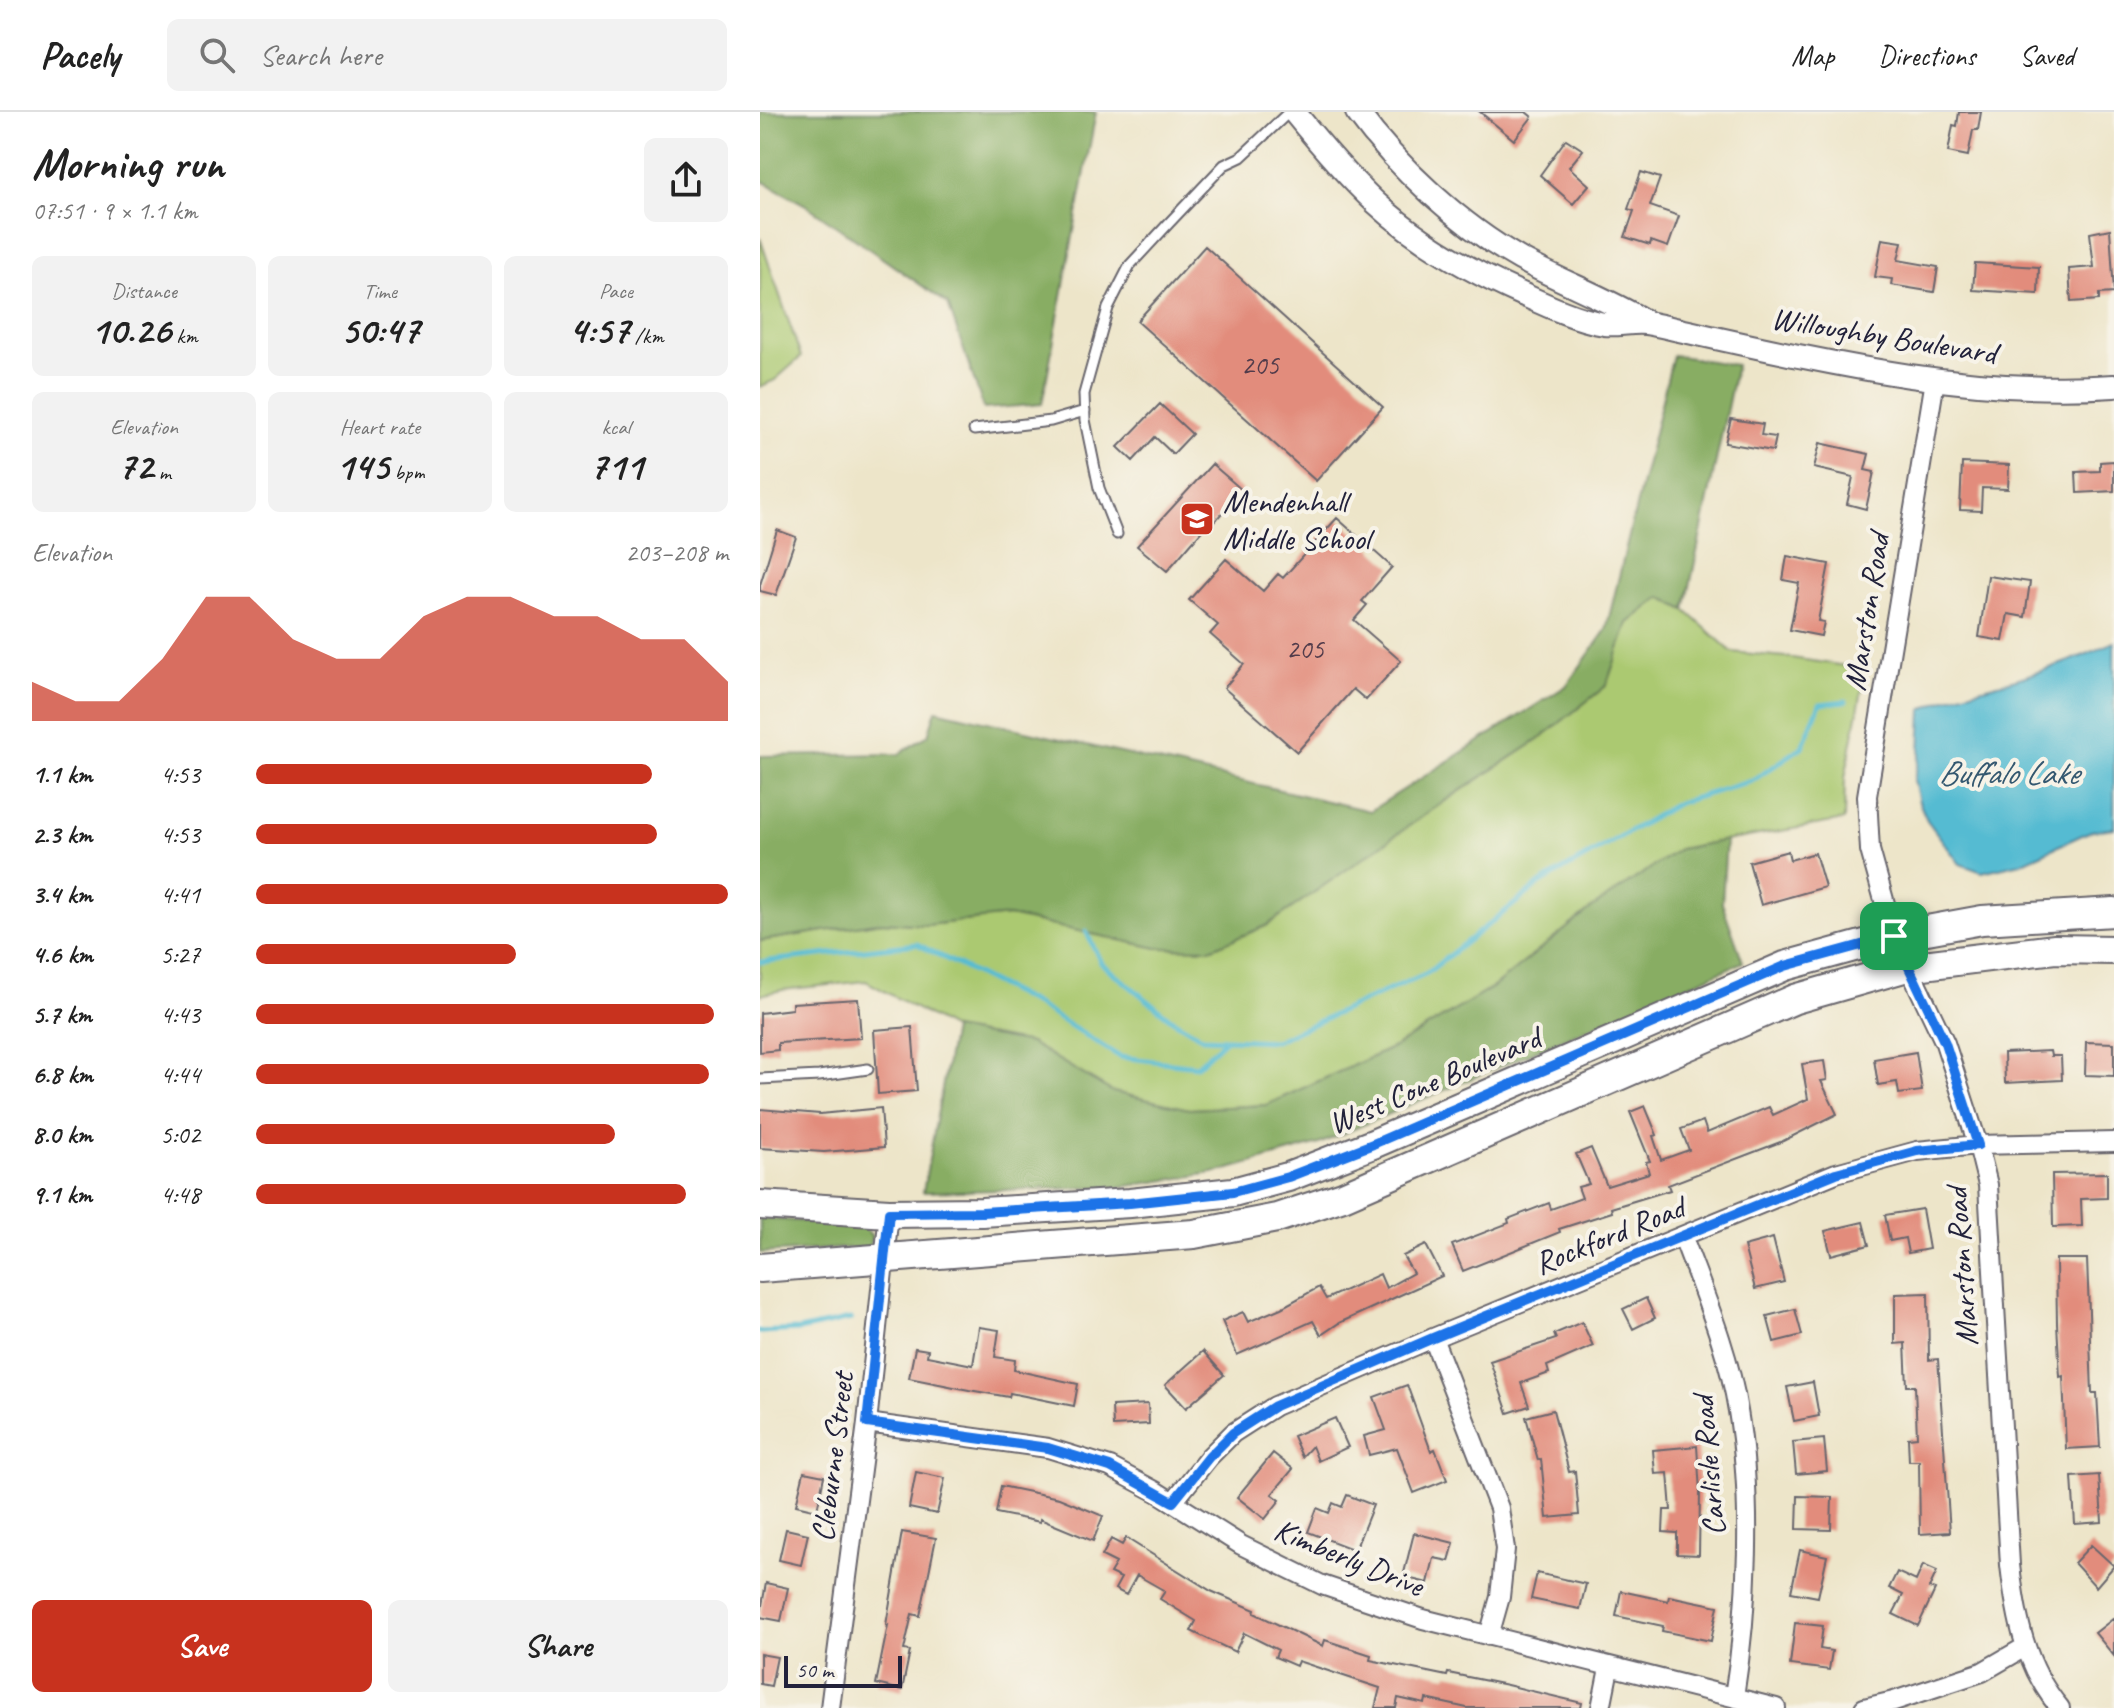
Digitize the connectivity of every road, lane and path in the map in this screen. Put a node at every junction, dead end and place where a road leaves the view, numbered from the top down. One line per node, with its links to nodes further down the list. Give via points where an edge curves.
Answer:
1 (1292, 112): 3 (street, Willoughby Boulevard, via 1378,204 1453,258 1558,310 1604,324); 6 (lane, via 1241,157 1224,165 1130,265 1108,308 1084,394)
2 (1357, 112): 3 (street, Willoughby Boulevard, via 1419,182 1482,233 1517,257)
3 (1647, 323): 4 (street, Willoughby Boulevard)
4 (1935, 380): 5 (street, Willoughby Boulevard, via 2069,390); 10 (street, Marston Road, via 1867,796 1870,850)
5 (2114, 386)
6 (1085, 411): 7 (lane, via 1051,421); 8 (lane, via 1099,488)
7 (974, 430)
8 (1117, 534)
9 (2114, 912): 10 (main road, West Cone Boulevard, via 1982,920)
10 (1894, 936): 12 (street, Marston Road); 18 (main road, West Cone Boulevard, via 1785,966 1373,1144 1274,1181 1233,1192 1130,1203)
11 (2114, 950): 12 (main road, West Cone Boulevard, via 2055,949)
12 (1907, 967): 16 (street, Marston Road, via 1945,1043); 20 (main road, West Cone Boulevard, via 1795,999 1343,1196 1277,1218 1194,1234)
13 (868, 1069): 14 (lane)
14 (760, 1079)
15 (2114, 1142): 16 (street, Rockford Road)
16 (1978, 1145): 19 (street, Rockford Road, via 1917,1151 1836,1173); 26 (street, Marston Road, via 1988,1185 2010,1565)
17 (760, 1205): 18 (main road, West Cone Boulevard)
18 (889, 1213): 20 (street, Cleburne Street)
19 (1683, 1237): 22 (street, Rockford Road); 28 (street, Carlisle Road, via 1738,1410 1746,1499 1744,1601)
20 (884, 1260): 21 (main road, West Cone Boulevard); 23 (street, Cleburne Street)
21 (760, 1268)
22 (1433, 1338): 24 (street, Rockford Road, via 1275,1406 1233,1433); 25 (street, via 1499,1508 1505,1549)
23 (867, 1423): 24 (street, Kimberly Drive, via 1048,1448 1110,1467); 29 (street, Cleburne Street)
24 (1173, 1502): 25 (street, Kimberly Drive, via 1241,1545 1322,1585)
25 (1489, 1636): 27 (street, Kimberly Drive)
26 (2025, 1647): 32 (street, via 1982,1672); 33 (street)
27 (1609, 1668): 28 (street, Kimberly Drive); 30 (street)
28 (1734, 1697): 31 (street, Kimberly Drive)
29 (830, 1708)
30 (1601, 1708)
31 (1776, 1708)
32 (1864, 1708)
33 (2060, 1708)

